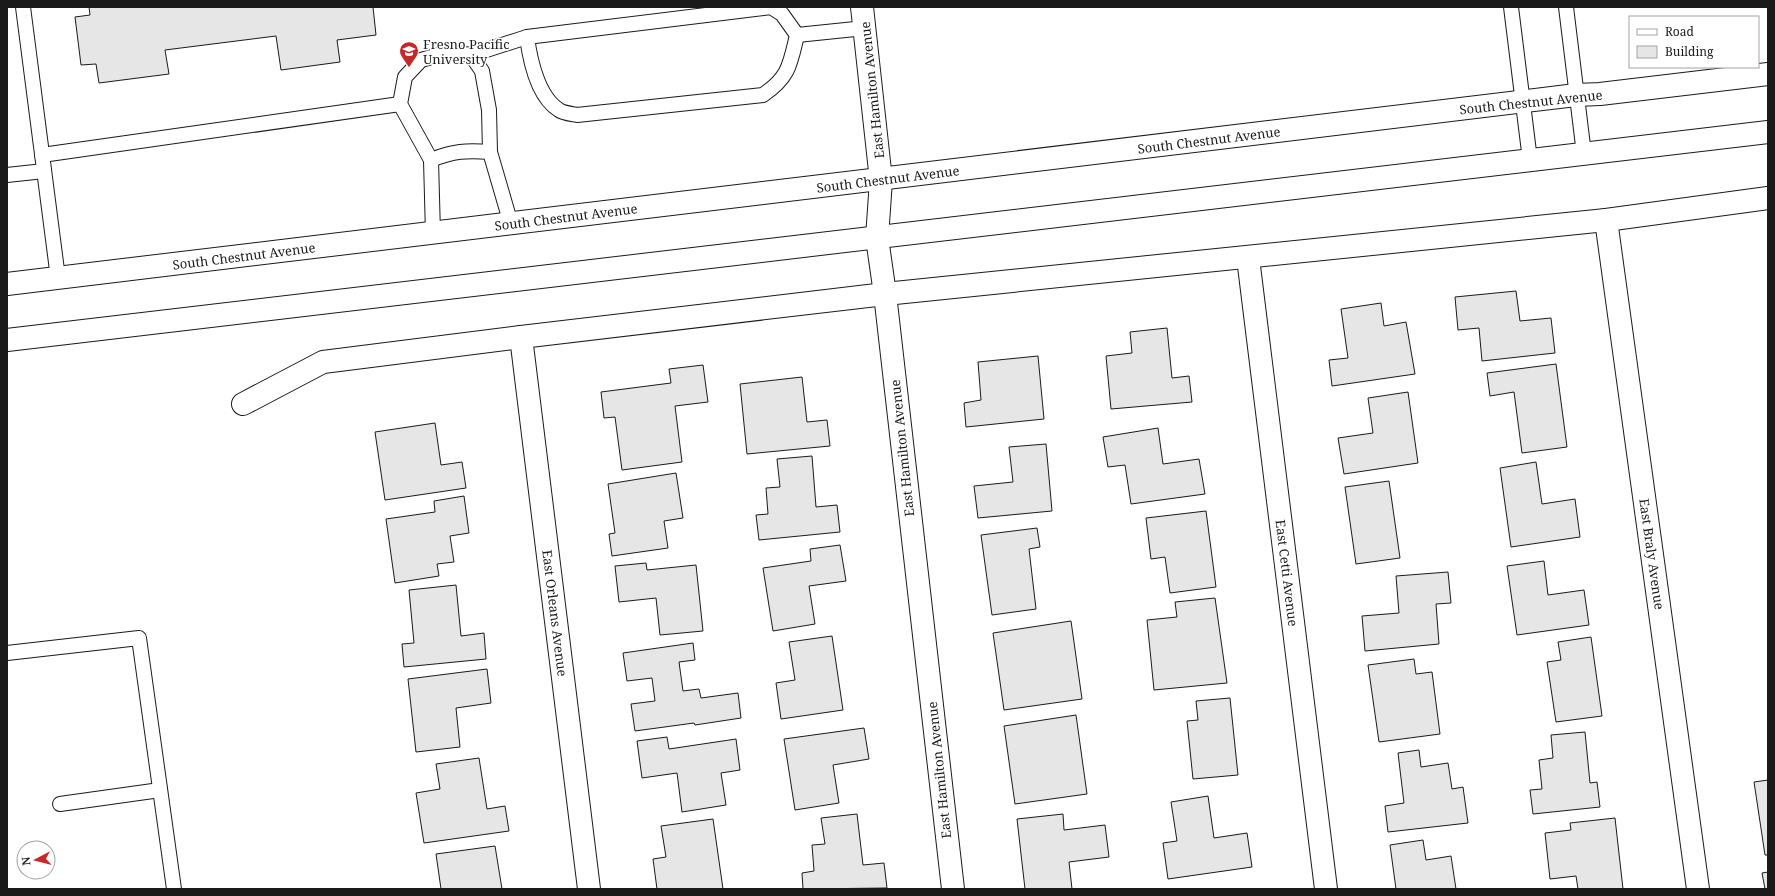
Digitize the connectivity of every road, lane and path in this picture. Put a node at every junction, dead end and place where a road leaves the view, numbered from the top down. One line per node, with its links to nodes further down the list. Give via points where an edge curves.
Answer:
1 (23, 7): 17 (lane)
2 (771, 7): 7 (lane, via 782,14); 8 (lane)
3 (862, 7): 6 (street, East Hamilton Avenue)
4 (1511, 7): 12 (lane)
5 (1566, 7): 11 (lane)
6 (865, 28): 7 (lane); 22 (street, East Hamilton Avenue)
7 (797, 35): 8 (lane, via 790,67 778,85 763,96 577,115 560,111 545,98 533,66)
8 (527, 36): 9 (lane)
9 (471, 55): 13 (lane, via 449,52 421,60 405,76); 15 (lane, via 482,71 489,110)
10 (1768, 74): 11 (street, South Chestnut Avenue)
11 (1576, 95): 12 (street, South Chestnut Avenue); 16 (lane)
12 (1523, 102): 19 (lane); 22 (street, South Chestnut Avenue)
13 (400, 104): 17 (lane); 18 (lane)
14 (1768, 132): 16 (street)
15 (490, 152): 18 (lane, via 470,150 447,153); 25 (lane)
16 (1584, 154): 19 (street)
17 (42, 155): 20 (lane)
18 (431, 160): 26 (lane)
19 (1530, 160): 27 (street)
20 (44, 171): 21 (lane); 29 (lane)
21 (7, 176)
22 (881, 180): 25 (street, South Chestnut Avenue); 27 (street, East Hamilton Avenue)
23 (1768, 198): 24 (street)
24 (1606, 220): 28 (street); 42 (street, East Braly Avenue)
25 (511, 224): 26 (street, South Chestnut Avenue)
26 (433, 234): 29 (street, South Chestnut Avenue)
27 (877, 238): 31 (street, East Hamilton Avenue); 33 (street)
28 (1248, 258): 31 (street); 41 (street, East Cetti Avenue)
29 (58, 278): 30 (street, South Chestnut Avenue)
30 (7, 284)
31 (885, 294): 32 (street); 40 (street, East Hamilton Avenue)
32 (521, 337): 34 (street, via 323,362); 39 (street, East Orleans Avenue)
33 (7, 340)
34 (243, 404)
35 (7, 654): 36 (lane, via 139,638)
36 (160, 790): 37 (lane); 38 (lane)
37 (60, 804)
38 (174, 889)
39 (589, 889)
40 (952, 889)
41 (1326, 889)
42 (1698, 889)

